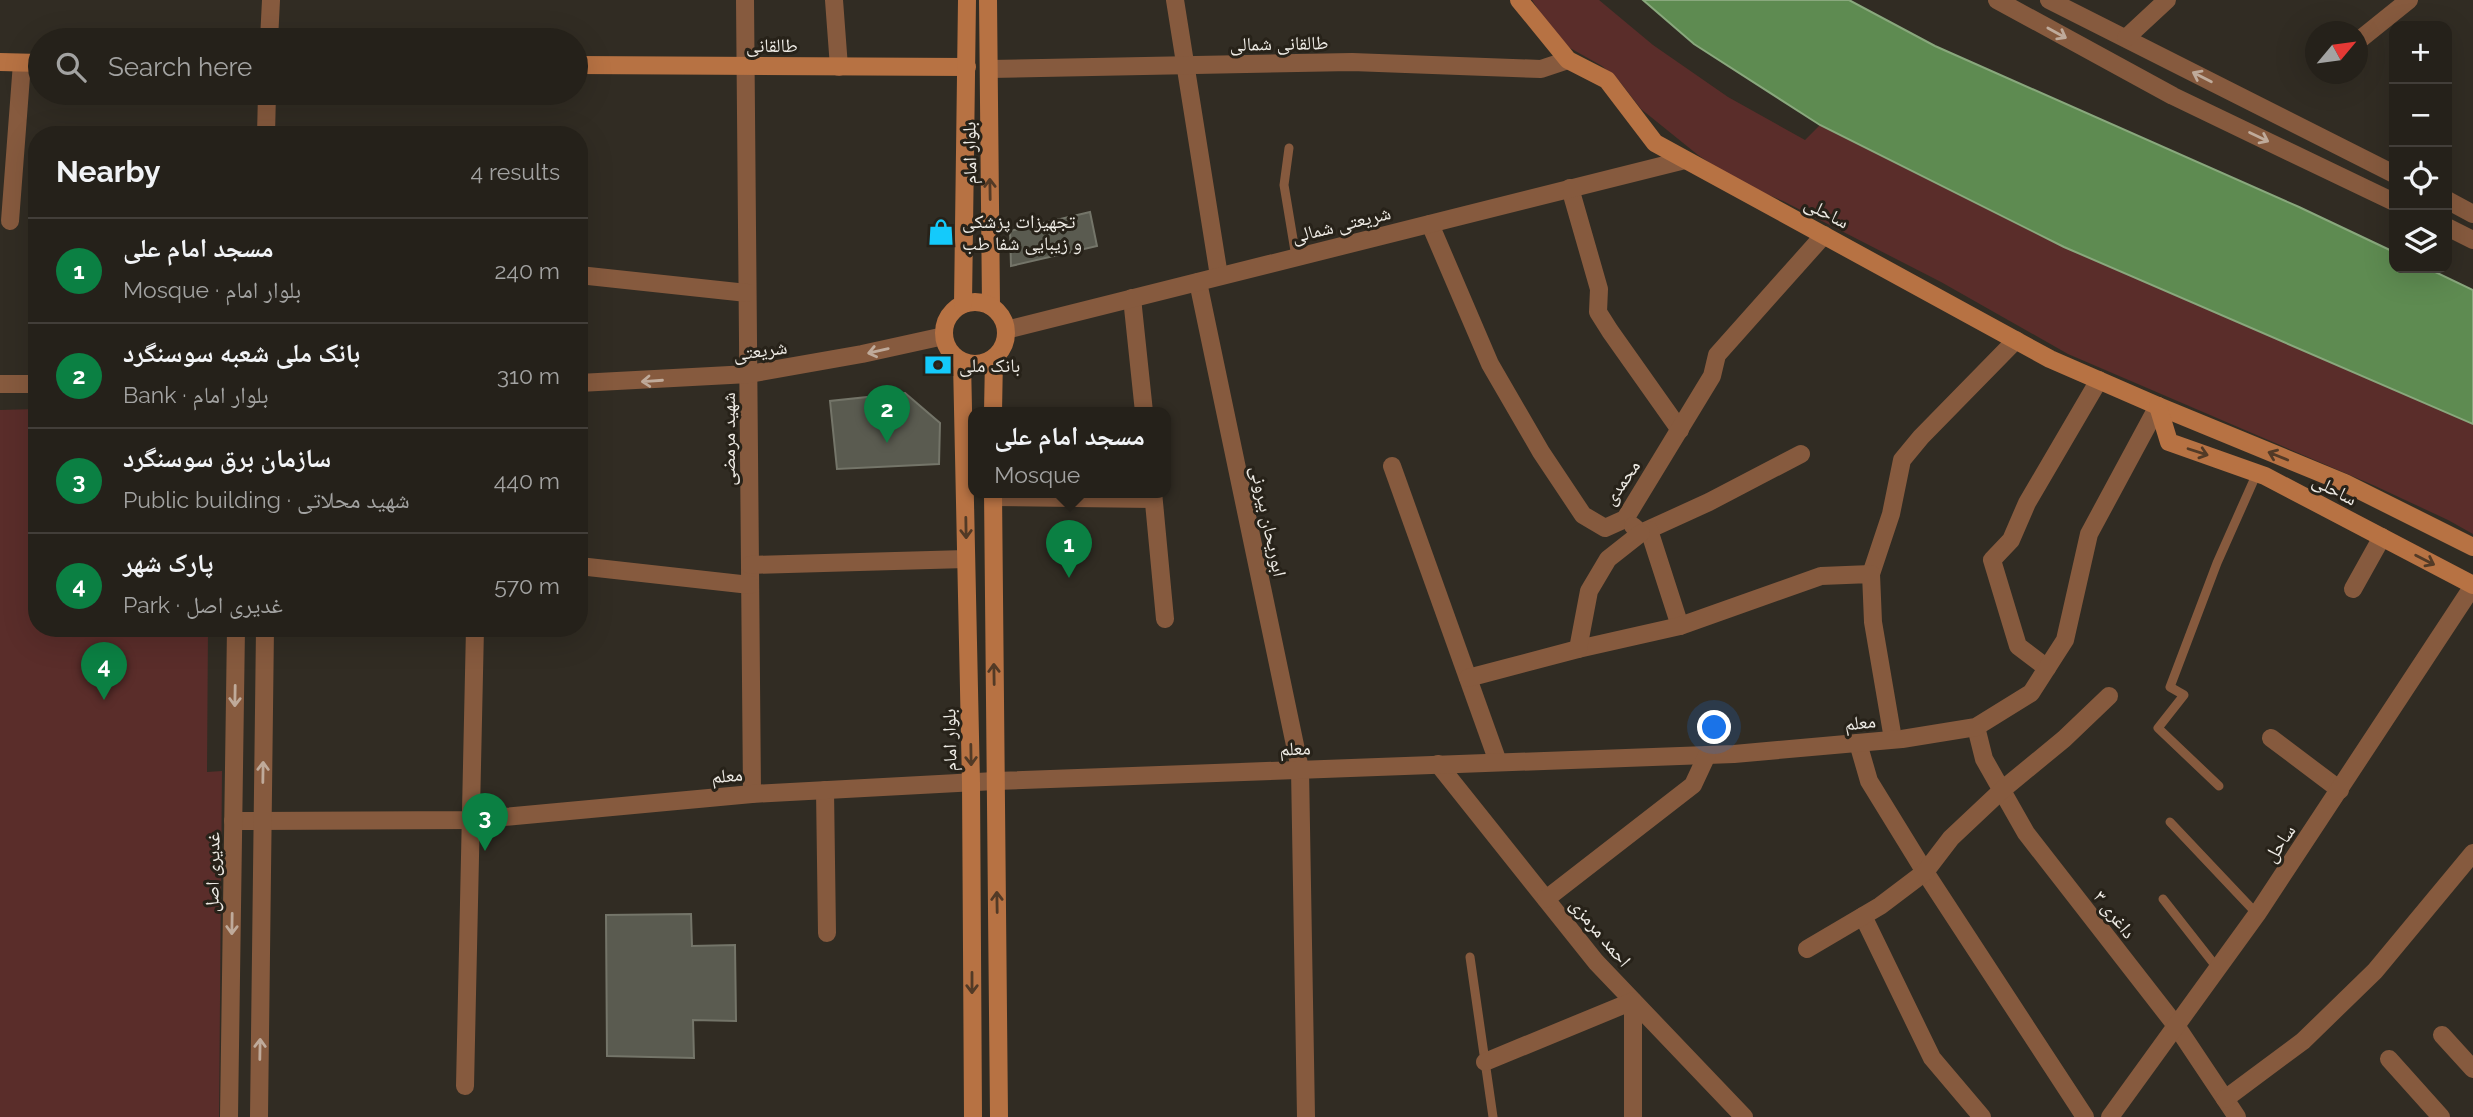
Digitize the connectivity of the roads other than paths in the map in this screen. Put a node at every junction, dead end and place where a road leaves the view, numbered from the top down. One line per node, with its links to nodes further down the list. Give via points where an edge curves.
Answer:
1 (271, 0): 12 (street)
2 (745, 0): 19 (street, شهید مرمضی)
3 (834, 0): 21 (street)
4 (967, 0): 22 (main road, بلوار امام)
5 (988, 0): 23 (main road, بلوار امام)
6 (1175, 0): 20 (street)
7 (1519, 0): 15 (main road, ساحلی)
8 (1997, 0): 31 (street, one-way to 31, via 2173,96)
9 (2049, 0): 14 (street)
10 (2167, 0): 14 (street)
11 (2409, 0): 13 (street)
12 (270, 28)
13 (2368, 32)
14 (2126, 38): 29 (street, one-way to 14)
15 (1568, 60): 20 (street, طالقانی شمالی, via 1541,69 1352,62); 28 (main road, ساحلی, via 1607,80 1655,143)
16 (0, 62): 17 (main road)
17 (28, 63)
18 (588, 65): 19 (main road, طالقانی)
19 (746, 66): 21 (main road, طالقانی); 43 (street, شهید مرمضی)
20 (1185, 66): 23 (street, طالقانی شمالی); 41 (street)
21 (839, 67): 22 (main road, طالقانی)
22 (967, 67): 45 (main road, بلوار امام)
23 (989, 69): 46 (main road, بلوار امام, one-way to 23)
24 (28, 86): 34 (street)
25 (267, 105): 26 (street)
26 (266, 126)
27 (1289, 148): 39 (lane, via 1284,186)
28 (1685, 160): 30 (street, شریعتی شمالی); 37 (main road, ساحلی)
29 (2389, 171)
30 (1570, 188): 35 (street, شریعتی شمالی); 60 (street, via 1599,289 1598,312)
31 (2389, 200)
32 (2452, 204): 33 (street)
33 (2473, 214)
34 (10, 221)
35 (1430, 223): 39 (street, شریعتی شمالی); 66 (street, محمدی, via 1490,364 1583,516 1605,528)
36 (2452, 230): 38 (street)
37 (1824, 235): 49 (main road, ساحلی); 60 (street, محمدی, via 1717,355 1712,376)
38 (2473, 240)
39 (1296, 257): 41 (street, شریعتی شمالی)
40 (588, 276): 43 (street)
41 (1219, 276): 42 (street, شریعتی شمالی)
42 (1198, 282): 44 (street, شریعتی شمالی); 93 (street, ابوریحان بیرونی)
43 (747, 293): 52 (street, شهید مرمضی)
44 (1132, 298): 47 (street, شریعتی شمالی); 59 (street)
45 (963, 304): 46 (main road); 48 (main road, via 948,317)
46 (991, 306): 47 (main road, via 1004,320)
47 (1006, 330): 50 (main road, via 1004,346)
48 (944, 336): 51 (main road, via 950,351); 52 (street, شریعتی, one-way to 52)
49 (2016, 340): 53 (main road, ساحلی); 73 (street, via 1902,460 1891,514)
50 (994, 358): 51 (main road, via 978,364); 58 (main road)
51 (962, 362): 70 (main road, بلوار امام, one-way to 70)
52 (748, 374): 54 (street, شریعتی, one-way to 54); 71 (street, شهید مرمضی)
53 (2099, 380): 57 (main road, ساحلی); 83 (street, via 2026,503 2011,540 1992,560 2018,646)
54 (588, 383)
55 (0, 384): 56 (street)
56 (28, 384)
57 (2158, 406): 63 (main road, ساحلی, one-way to 63, via 2169,442); 69 (main road, ساحلی, one-way to 57, via 2345,483); 83 (street, معلم, via 2089,534 2065,640)
58 (993, 407)
59 (1143, 407)
60 (1680, 430): 66 (street, محمدی)
61 (1801, 454): 67 (street)
62 (1392, 466): 84 (street)
63 (2257, 473): 68 (main road, ساحلی); 96 (lane, via 2170,687 2184,695 2158,728)
64 (993, 498): 94 (main road, one-way to 64)
65 (1153, 498): 77 (street)
66 (1625, 519): 67 (street)
67 (1645, 531): 78 (street); 82 (street, via 1608,559 1589,591)
68 (2382, 537): 75 (main road, ساحلی, one-way to 75); 76 (street)
69 (2473, 547)
70 (967, 559): 71 (street); 95 (main road, بلوار امام, one-way to 95)
71 (750, 565): 74 (street, شهید مرمضی)
72 (588, 567): 74 (street)
73 (1871, 574): 78 (street, via 1821,576); 88 (street, via 1872,622)
74 (750, 585): 100 (street, شهید مرمضی)
75 (2473, 585): 99 (street, ساحل)
76 (2353, 589)
77 (1166, 619)
78 (1680, 626): 82 (street)
79 (236, 637): 103 (street, غدیری اصل, one-way to 103)
80 (265, 637): 101 (street, one-way to 80)
81 (475, 637): 102 (street)
82 (1578, 649): 84 (street)
83 (2047, 668): 86 (street, معلم, via 2031,693)
84 (1468, 678): 91 (street)
85 (2109, 696): 98 (street)
86 (1976, 727): 88 (street, معلم); 98 (street, داغری ۳, via 1984,759)
87 (2271, 738): 99 (street)
88 (1893, 739): 89 (street, معلم)
89 (1858, 743): 90 (street, معلم); 106 (street, via 1869,782)
90 (1707, 755): 91 (street, معلم); 107 (street, via 1692,785)
91 (1498, 762): 92 (street, معلم)
92 (1438, 764): 93 (street, معلم); 107 (street, احمد مرمزی)
93 (1300, 769): 94 (street, معلم); 127 (street, ابوریحان بیرونی)
94 (995, 781): 95 (street, معلم); 126 (main road, one-way to 94)
95 (971, 783): 97 (street, معلم); 125 (main road, بلوار امام, one-way to 125)
96 (2219, 786)
97 (825, 790): 100 (street, معلم); 111 (street)
98 (2002, 790): 106 (street, via 1951,838); 116 (street, داغری ۳, via 2026,832)
99 (2340, 790): 109 (street, ساحل)
100 (752, 794): 102 (street, معلم)
101 (262, 820): 102 (street, معلم); 103 (street, معلم); 124 (street, one-way to 101)
102 (472, 820): 121 (street)
103 (233, 821): 123 (street, غدیری اصل, one-way to 123)
104 (2170, 822): 109 (lane)
105 (2473, 853): 122 (street, via 2375,971 2304,1041)
106 (1925, 872): 110 (street); 132 (street)
107 (1546, 899): 115 (street, احمد مرمزی)
108 (2163, 899): 114 (lane)
109 (2257, 914): 114 (street, ساحل)
110 (1863, 916): 112 (street); 131 (street, via 1932,1058)
111 (828, 933)
112 (1807, 949)
113 (1470, 957): 119 (lane)
114 (2218, 970): 116 (street, ساحل)
115 (1633, 1001): 119 (street); 129 (street); 130 (street, احمد مرمزی)
116 (2177, 1027): 122 (street, داغری ۳); 133 (street, ساحل)
117 (2442, 1035): 120 (street)
118 (2389, 1059): 135 (street)
119 (1485, 1062): 128 (lane)
120 (2473, 1069)
121 (465, 1086)
122 (2225, 1099): 134 (street, داغری ۳)
123 (229, 1117)
124 (259, 1117)
125 (973, 1117)
126 (999, 1117)
127 (1306, 1117)
128 (1493, 1117)
129 (1633, 1117)
130 (1744, 1117)
131 (1982, 1117)
132 (2085, 1117)
133 (2110, 1117)
134 (2237, 1117)
135 (2441, 1117)

